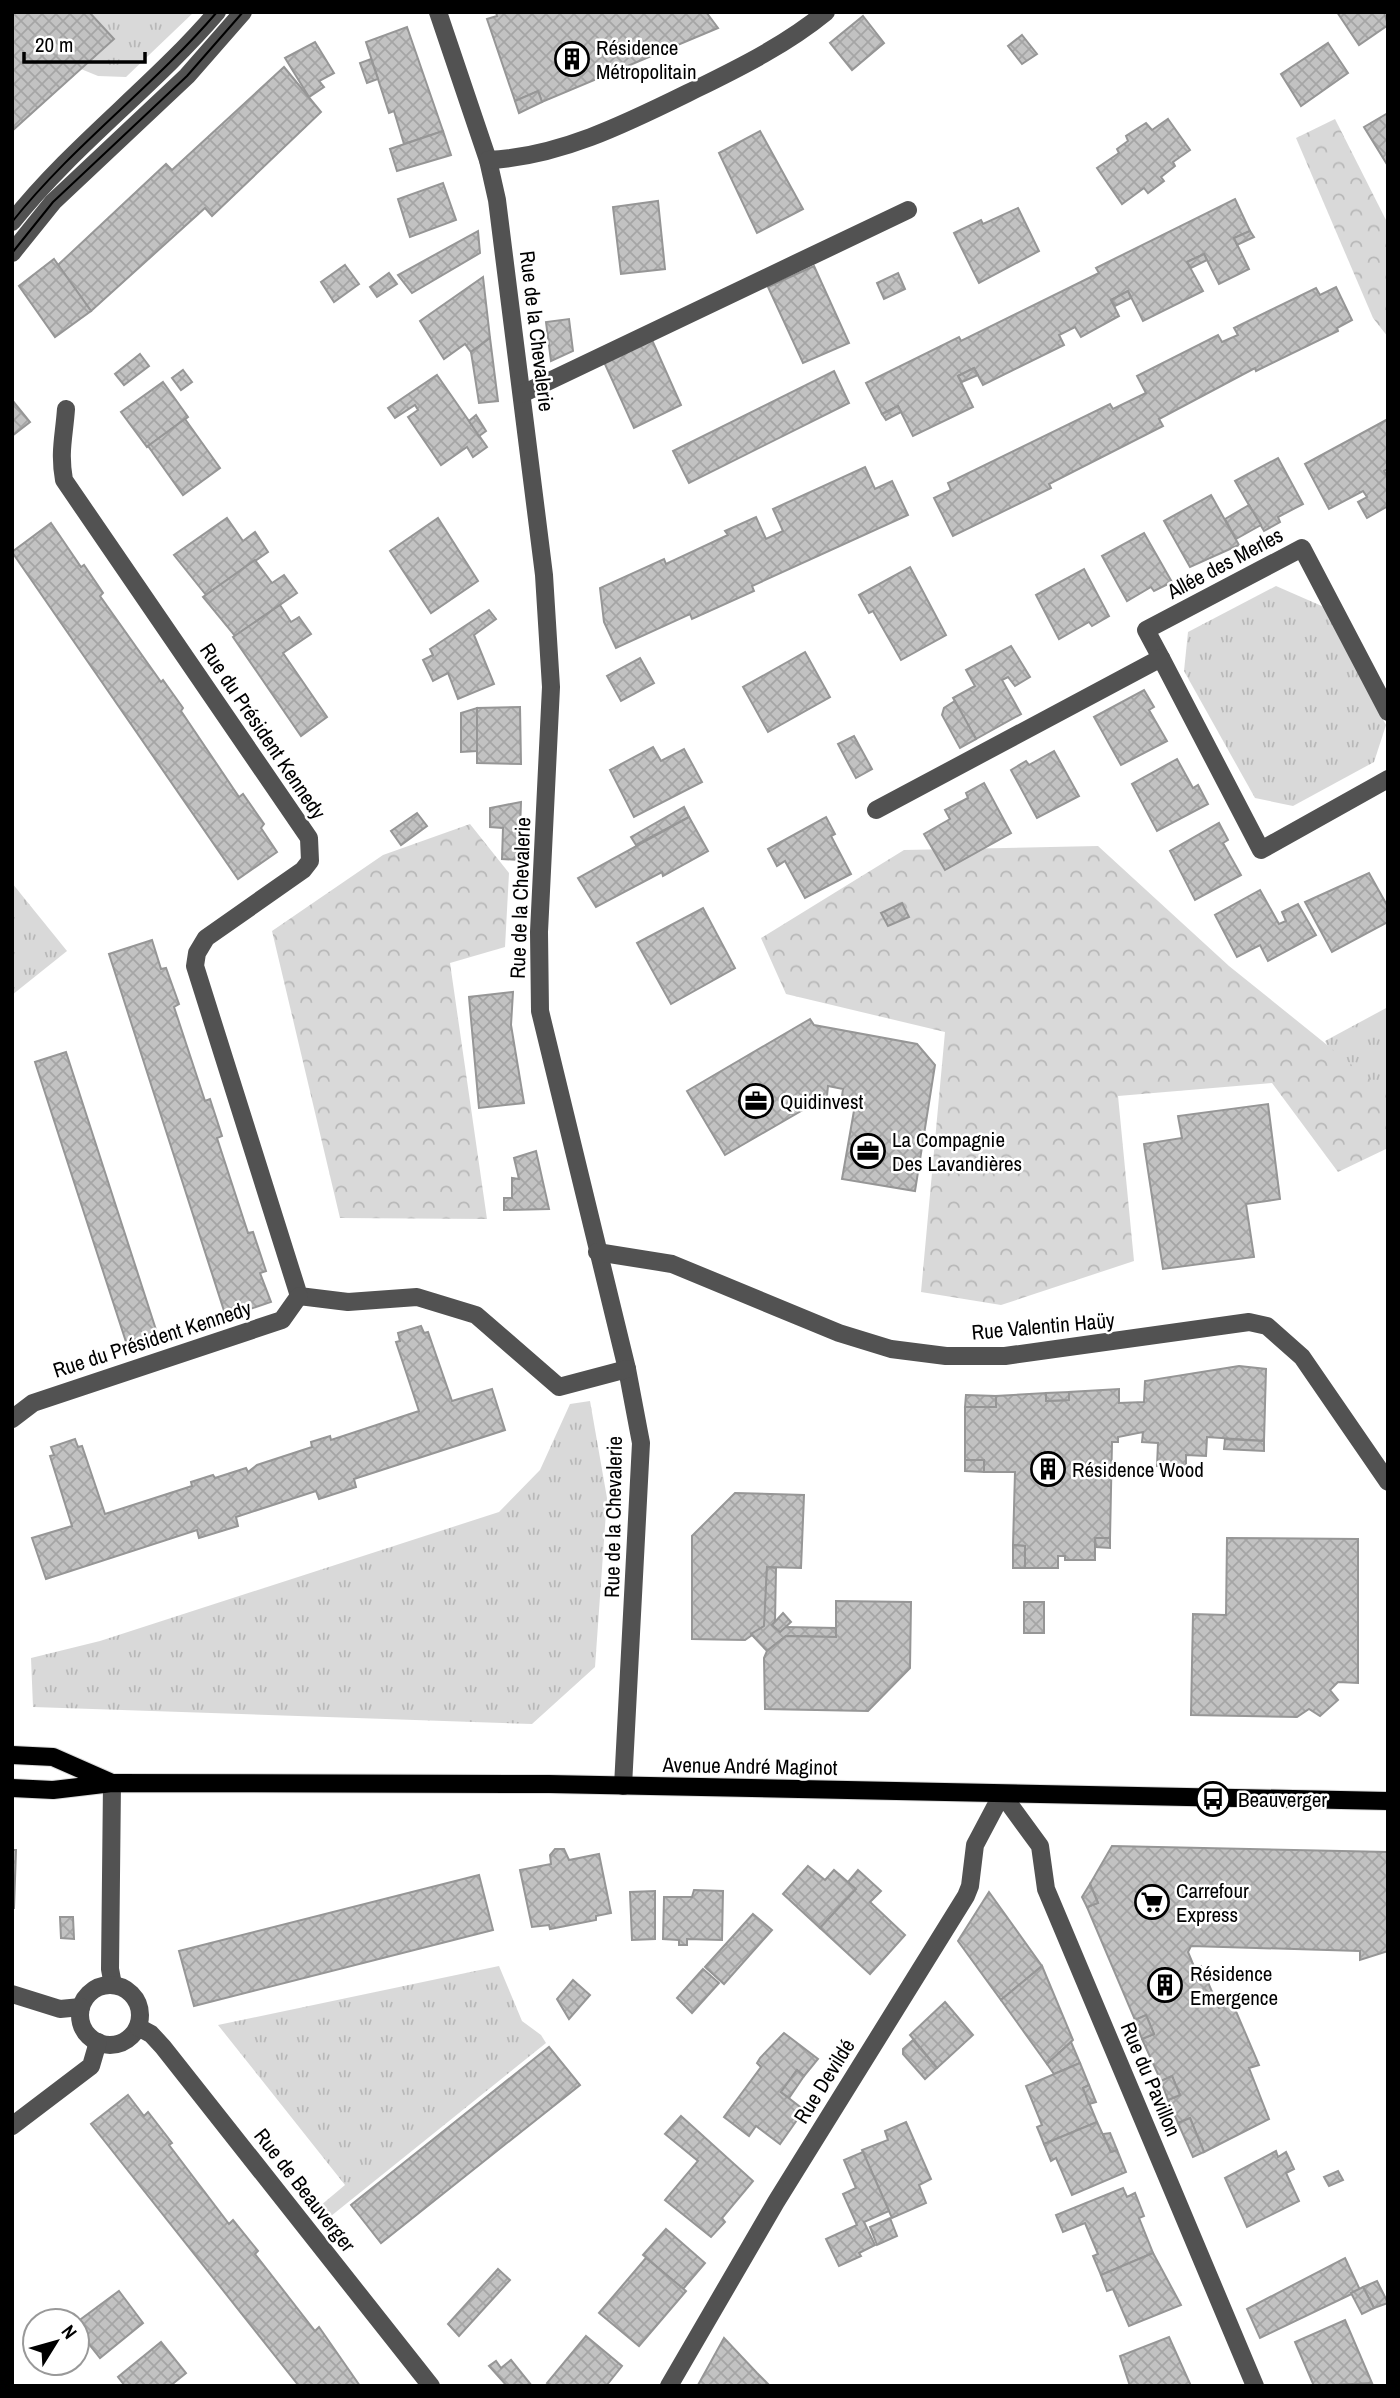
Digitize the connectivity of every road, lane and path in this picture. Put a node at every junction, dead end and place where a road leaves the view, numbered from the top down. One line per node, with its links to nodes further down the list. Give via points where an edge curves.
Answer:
1 (217, 12): 7 (street, via 75,152)
2 (243, 12): 8 (street, via 195,68 54,202)
3 (438, 12): 5 (street, Rue de la Chevalerie)
4 (826, 12): 5 (street, via 770,50 621,126 519,159)
5 (488, 160): 9 (street, Rue de la Chevalerie)
6 (908, 210): 9 (street)
7 (12, 222)
8 (12, 253)
9 (522, 394): 15 (street, Rue de la Chevalerie, via 544,575 551,687 539,932 540,1011)
10 (66, 409): 16 (street, Rue du Président Kennedy, via 59,452 64,480 309,838 310,861 303,870 206,938 195,965)
11 (1161, 659): 12 (street, Allée des Merles, via 1146,630 1302,548); 13 (street, Allée des Merles, via 1261,850); 14 (street)
12 (1388, 712)
13 (1388, 779)
14 (876, 810)
15 (597, 1252): 17 (street, Rue de la Chevalerie); 19 (street, Rue Valentin Haüy, via 672,1264 839,1333 891,1349 946,1356 1005,1356 1249,1322 1267,1326 1302,1357)
16 (299, 1296): 17 (street, via 348,1302 417,1297 476,1315 559,1387); 18 (street, Rue du Président Kennedy, via 282,1320 33,1403)
17 (627, 1369): 22 (street, Rue de la Chevalerie, via 640,1443)
18 (12, 1419)
19 (1388, 1482)
20 (12, 1755): 21 (main road, Avenue André Maginot, via 53,1757)
21 (112, 1783): 22 (main road, Avenue André Maginot); 23 (main road, Avenue André Maginot, via 53,1790); 26 (street)
22 (623, 1786): 24 (main road, Avenue André Maginot)
23 (12, 1788)
24 (1002, 1794): 25 (main road, Avenue André Maginot); 33 (street, Rue Devildé, via 975,1845 965,1896); 34 (street, Rue du Pavillon, via 1040,1846 1046,1889)
25 (1388, 1801)
26 (113, 1985): 28 (street, via 95,1989); 29 (street, via 132,1994 139,2006)
27 (12, 1994): 28 (street, via 60,2009)
28 (82, 2007): 30 (street, via 84,2028)
29 (138, 2027): 30 (street, via 124,2042); 32 (street, Rue de Beauverger, via 163,2047)
30 (98, 2042): 31 (street, via 91,2066)
31 (12, 2126)
32 (431, 2386)
33 (668, 2386)
34 (1255, 2386)

